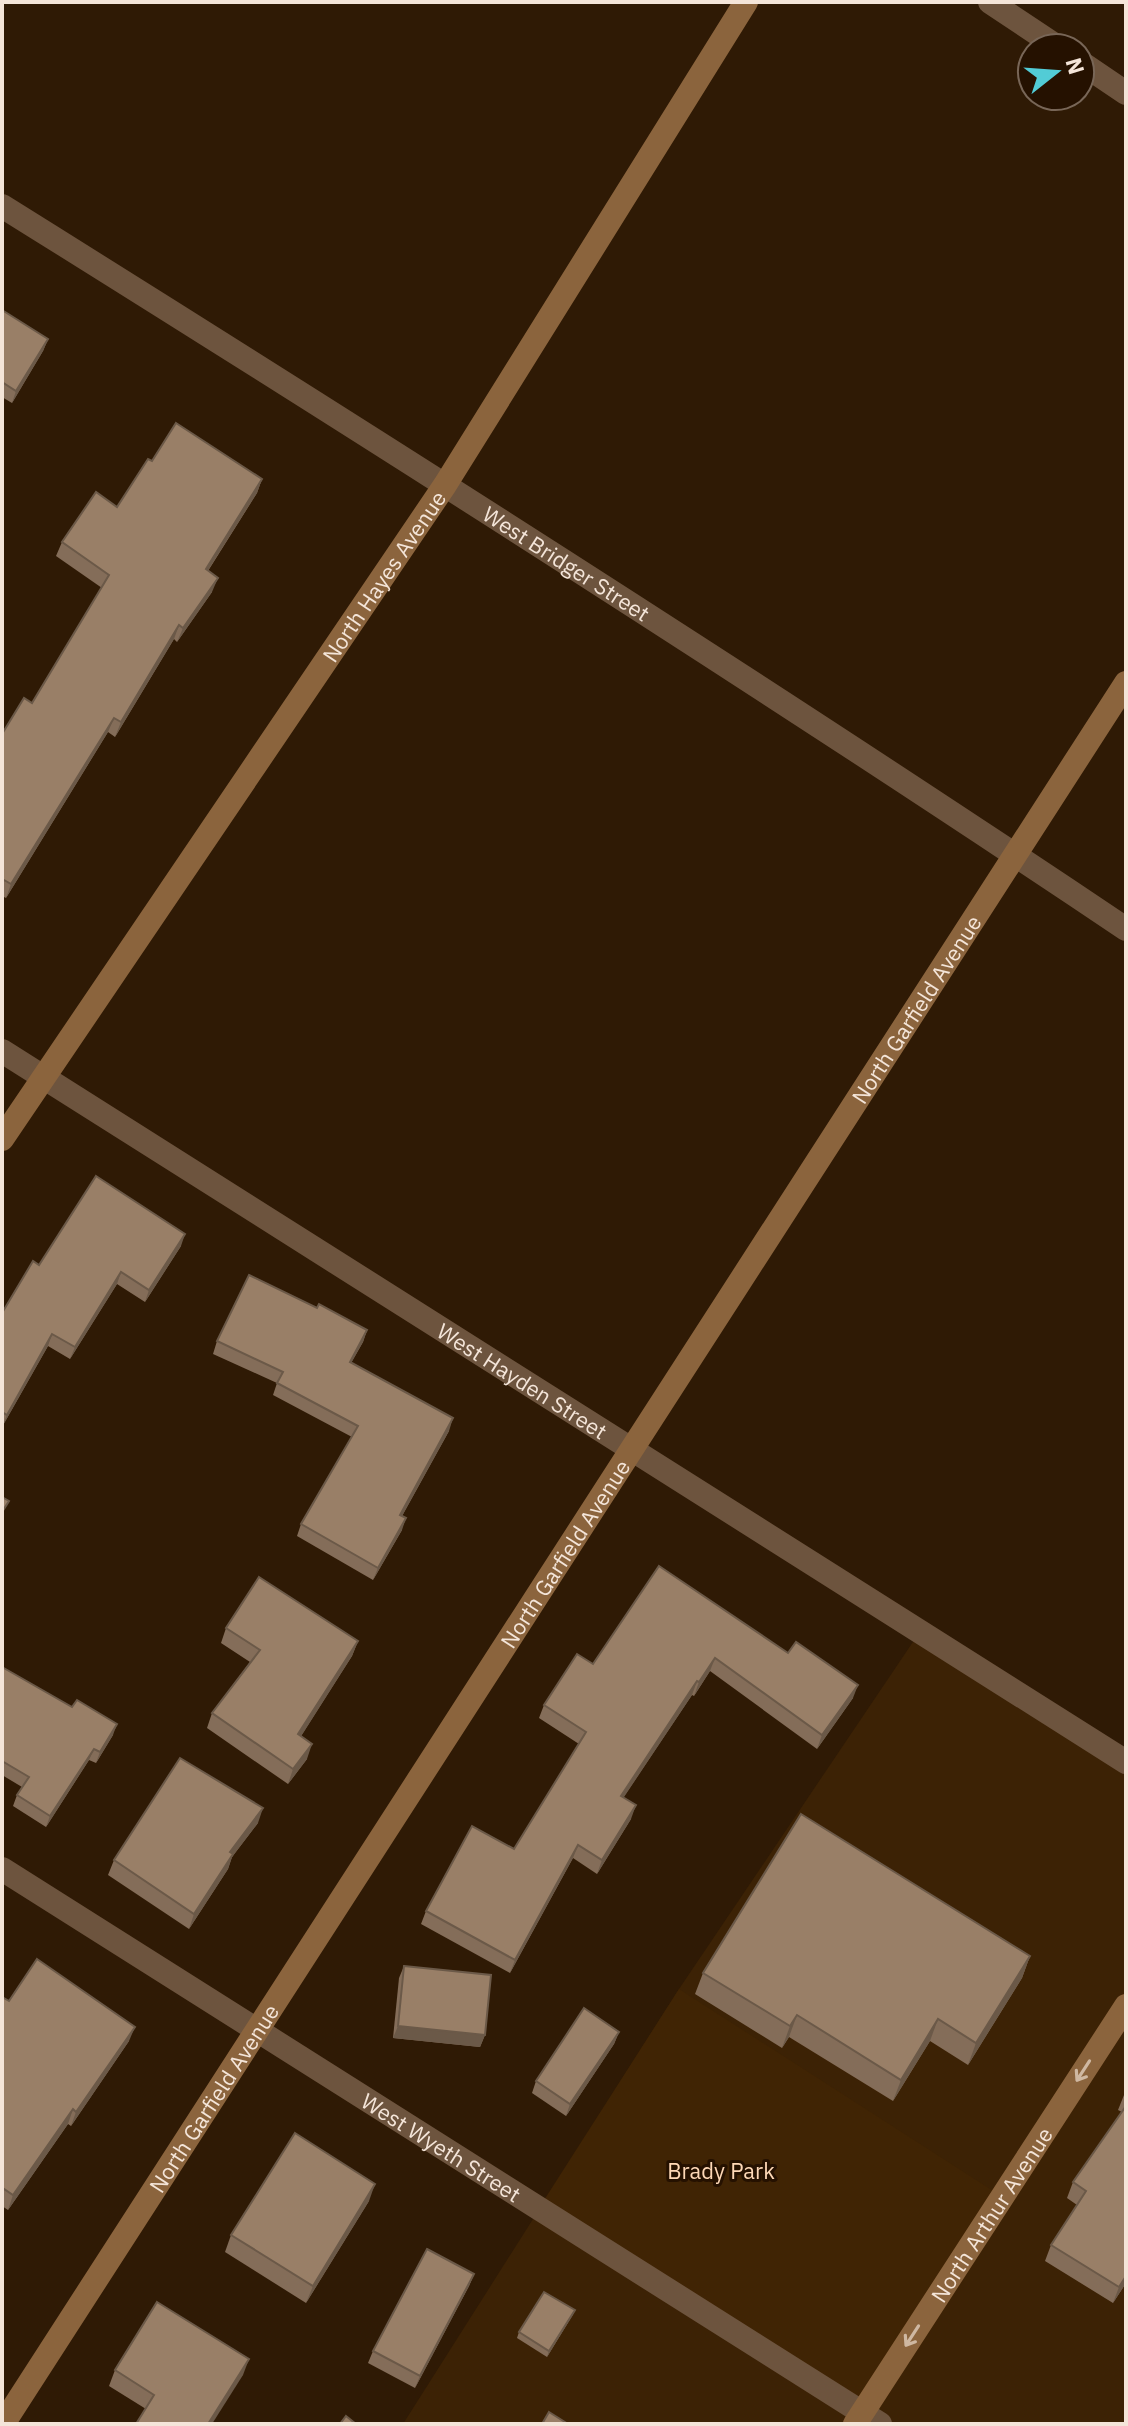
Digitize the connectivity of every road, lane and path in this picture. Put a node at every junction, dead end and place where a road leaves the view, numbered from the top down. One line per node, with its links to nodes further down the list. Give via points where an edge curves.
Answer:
1 (746, 2): 7 (street, North Hayes Avenue)
2 (990, 2): 3 (street)
3 (1035, 32)
4 (1096, 73): 5 (street)
5 (1126, 93)
6 (2, 206): 7 (street, West Bridger Street)
7 (445, 485): 9 (street, West Bridger Street); 12 (street, North Hayes Avenue)
8 (1126, 683): 9 (street, North Garfield Avenue)
9 (1015, 855): 10 (street, West Bridger Street); 14 (street, North Garfield Avenue)
10 (1126, 929)
11 (2, 1051): 12 (street, West Hayden Street)
12 (42, 1077): 13 (street, North Hayes Avenue); 14 (street, West Hayden Street)
13 (2, 1139)
14 (631, 1450): 15 (street, West Hayden Street); 18 (street, North Garfield Avenue)
15 (1126, 1762)
16 (2, 1869): 18 (street, West Wyeth Street)
17 (1126, 2006): 19 (street, North Arthur Avenue, one-way to 19)
18 (257, 2030): 19 (street, West Wyeth Street); 20 (street, North Garfield Avenue)
19 (866, 2420)
20 (3, 2424)

